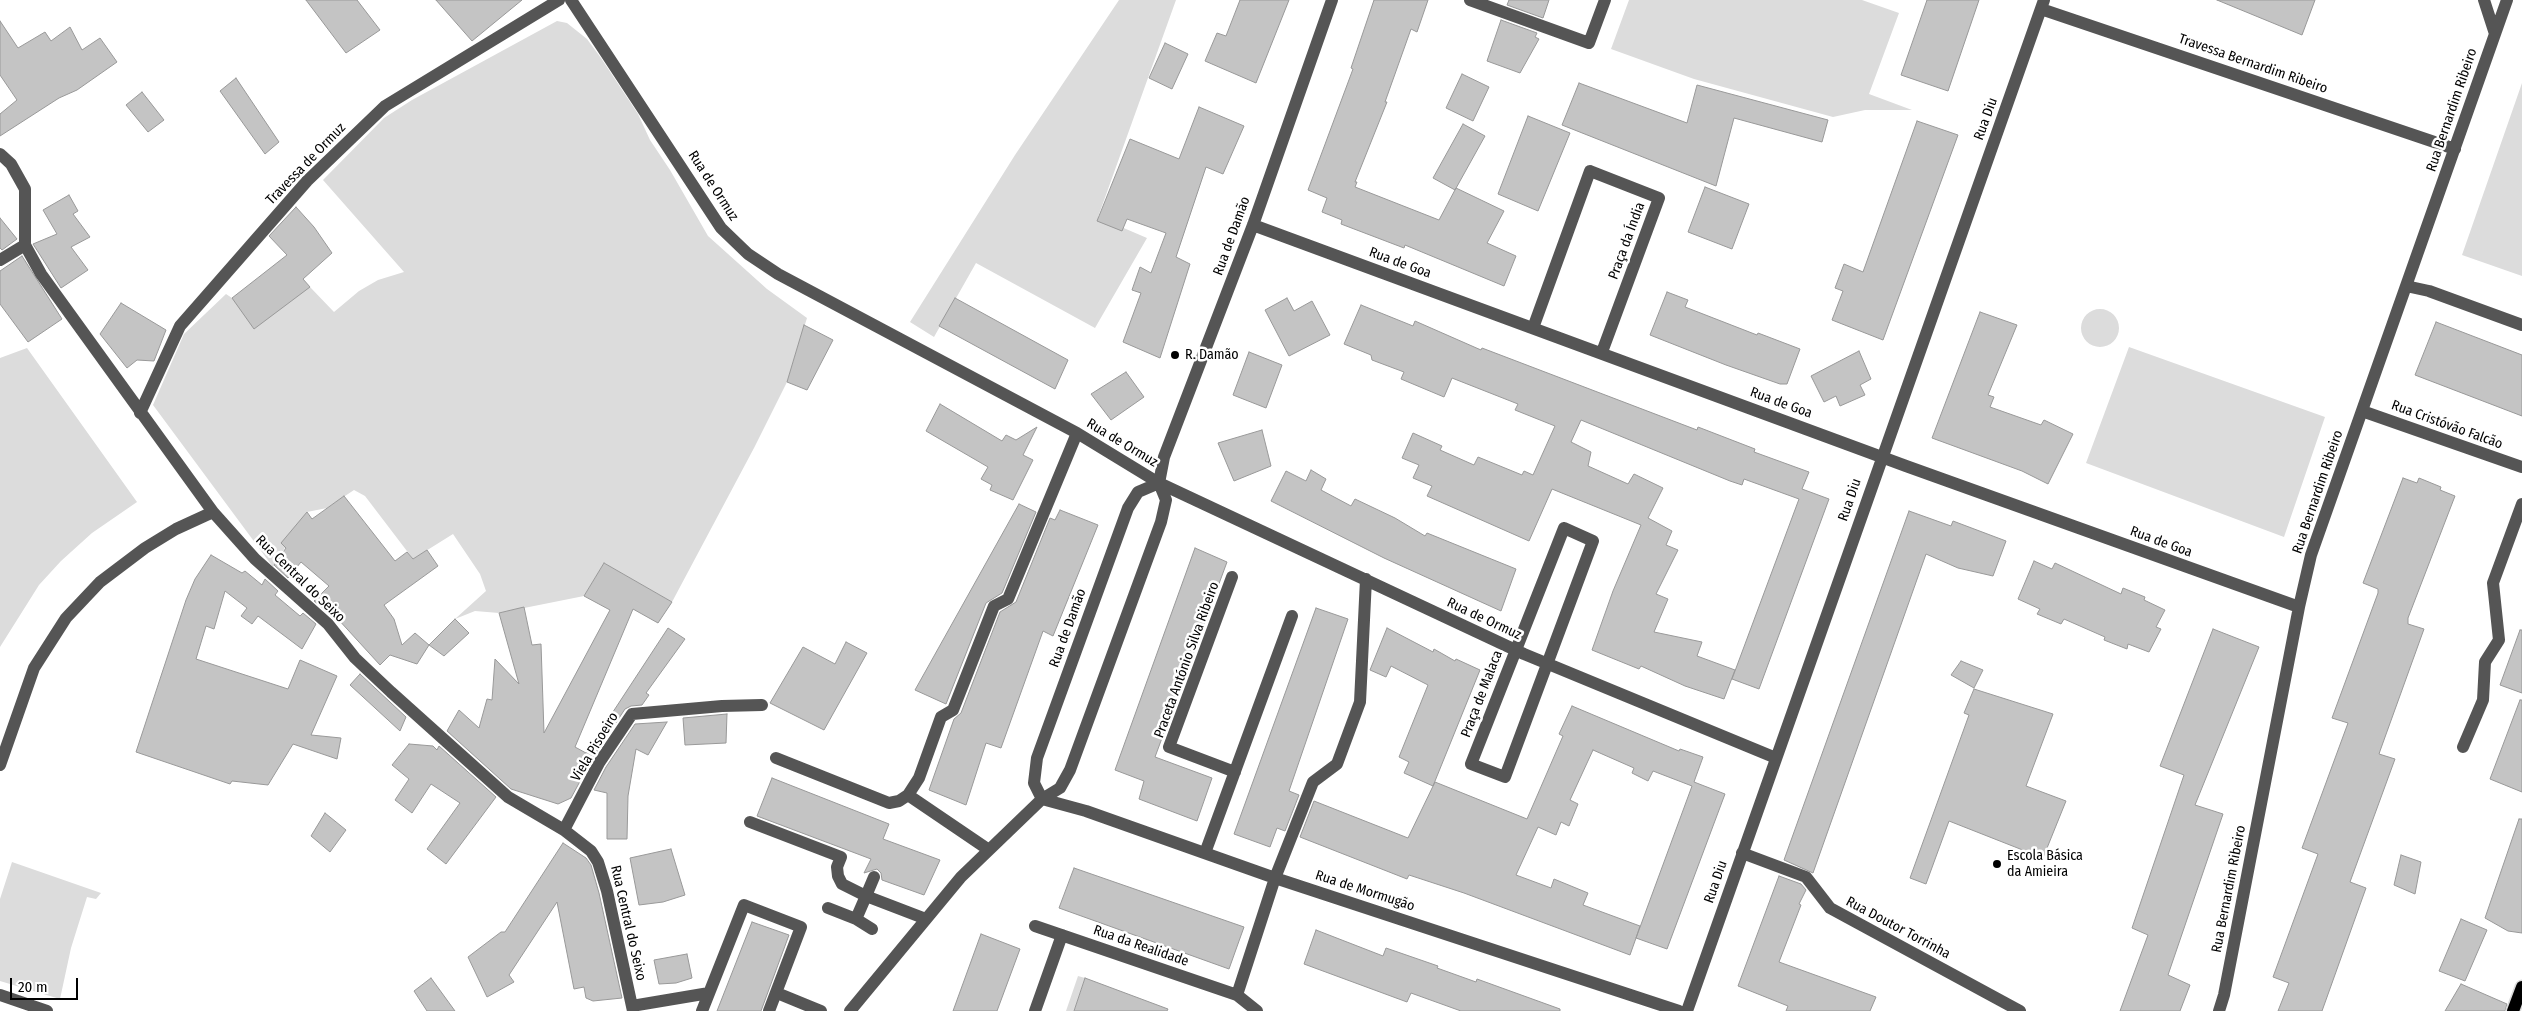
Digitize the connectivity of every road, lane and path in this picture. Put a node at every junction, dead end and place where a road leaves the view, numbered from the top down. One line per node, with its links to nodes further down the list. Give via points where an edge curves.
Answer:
1 (559, 0): 20 (street, Travessa de Ormuz, via 385,106 307,181 180,326)
2 (571, 0): 21 (street, Rua de Ormuz, via 721,228 734,242 778,274)
3 (1332, 0): 12 (street, Rua de Damão)
4 (1470, 0): 5 (street, via 1589,43)
5 (1605, 0)
6 (2484, 0): 9 (street)
7 (2507, 0): 9 (street, Rua Bernardim Ribeiro)
8 (2042, 4): 10 (street, Travessa Bernardim Ribeiro); 22 (street, Rua Diu)
9 (2495, 34): 10 (street, Rua Bernardim Ribeiro)
10 (2455, 149): 15 (street, Rua Bernardim Ribeiro)
11 (0, 154): 13 (street, Rua Central do Seixo, via 11,164 25,189)
12 (1253, 225): 17 (street, Rua de Goa); 24 (street, Rua de Damão, via 1164,457)
13 (25, 246): 14 (street); 20 (street, Rua Central do Seixo, via 41,274)
14 (0, 260)
15 (2406, 286): 16 (street, via 2429,291); 19 (street, Rua Bernardim Ribeiro)
16 (2522, 325)
17 (1532, 328): 18 (street, Rua de Goa); 18 (street, Praça da Índia, via 1590,171 1660,198)
18 (1602, 352): 22 (street, Rua de Goa)
19 (2362, 410): 23 (street, Rua Cristóvão Falcão); 29 (street, Rua Bernardim Ribeiro, via 2311,554)
20 (140, 413): 26 (street, Rua Central do Seixo)
21 (1077, 433): 24 (street, Rua de Ormuz); 39 (street, via 1008,599 994,606 953,710 941,716 918,778)
22 (1882, 456): 29 (street, Rua de Goa); 36 (street, Rua Diu)
23 (2522, 467)
24 (1159, 483): 28 (street, Rua de Ormuz); 40 (street, Rua de Damão, via 1166,500 1161,522 1070,770 1060,788); 40 (street, Rua de Damão, via 1138,492 1128,508 1037,758 1034,783)
25 (2522, 504): 34 (street, via 2493,583 2499,640 2485,662 2483,700)
26 (213, 512): 37 (street, via 145,548 100,582 66,618 34,668); 42 (street, Rua Central do Seixo, via 255,559 328,624 355,658 391,692 508,797)
27 (1232, 577): 38 (street, Praceta António Silva Ribeiro, via 1169,747)
28 (1366, 580): 31 (street, Rua de Ormuz); 47 (street, via 1360,702 1337,764 1313,782)
29 (2299, 607): 71 (street, Rua Bernardim Ribeiro)
30 (1292, 616): 38 (street)
31 (1515, 650): 32 (street, Rua de Ormuz); 32 (street, Praça de Malaca, via 1471,764 1505,777); 32 (street, Praça de Malaca, via 1564,528 1593,541)
32 (1548, 664): 36 (street, Rua de Ormuz)
33 (762, 705): 42 (street, Viela Pisoeiro, via 632,714 599,763)
34 (2463, 747)
35 (776, 758): 39 (street, via 889,803 899,802)
36 (1776, 758): 45 (street, Rua Diu)
37 (0, 765)
38 (1235, 772): 44 (street)
39 (908, 795): 43 (street)
40 (1042, 799): 43 (street, Rua de Damão); 44 (street, Rua de Mormugão)
41 (750, 822): 48 (street, via 841,857 837,867 842,884)
42 (564, 830): 60 (street, Rua Central do Seixo, via 591,851 598,862)
43 (989, 850): 51 (street, Rua de Damão)
44 (1205, 853): 47 (street, Rua de Mormugão)
45 (1742, 853): 69 (street, Rua Diu); 70 (street, Rua Doutor Torrinha, via 1806,877 1830,908)
46 (874, 877): 48 (street)
47 (1275, 878): 59 (street); 68 (street, Rua de Mormugão)
48 (866, 896): 50 (street); 51 (street)
49 (828, 908): 50 (street)
50 (856, 919): 53 (street)
51 (926, 919): 65 (street, Rua de Damão)
52 (1035, 926): 54 (street, Rua da Realidade)
53 (872, 929)
54 (1062, 935): 59 (street, Rua da Realidade); 66 (street)
55 (2522, 987): 72 (main road)
56 (709, 993): 57 (street, via 744,905 802,928); 60 (street); 62 (street)
57 (777, 993): 63 (street); 64 (street)
58 (0, 995): 61 (street)
59 (1237, 995): 67 (street, Rua da Realidade)
60 (633, 1008)
61 (48, 1011)
62 (702, 1011)
63 (769, 1011)
64 (821, 1011)
65 (850, 1011)
66 (1035, 1011)
67 (1257, 1011)
68 (1679, 1011)
69 (1686, 1011)
70 (2020, 1011)
71 (2219, 1011)
72 (2513, 1011)

